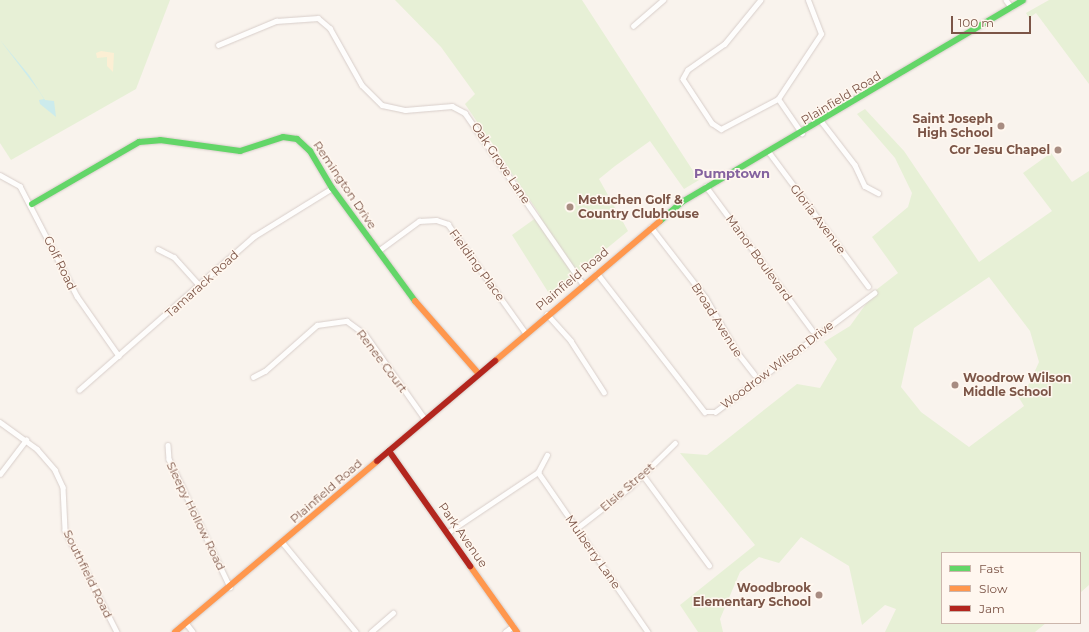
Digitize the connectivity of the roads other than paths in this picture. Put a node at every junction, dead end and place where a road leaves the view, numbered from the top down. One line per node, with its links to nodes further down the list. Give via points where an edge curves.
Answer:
1 (664, 0): 7 (street)
2 (761, 0): 9 (street, via 725,44 688,70 683,79 712,123 721,129)
3 (808, 0): 9 (street, via 821,34)
4 (1006, 0): 6 (street)
5 (1023, 0): 6 (street, Plainfield Road)
6 (1011, 7): 10 (street, Plainfield Road)
7 (633, 26)
8 (218, 45): 22 (street, Oak Grove Lane, via 276,21 318,18 330,28 362,85 382,105 406,110 452,106 465,113)
9 (778, 98): 11 (street)
10 (822, 122): 11 (street, Plainfield Road); 16 (street, via 855,164 865,186)
11 (802, 134): 12 (street, Plainfield Road)
12 (769, 152): 14 (street, Plainfield Road); 24 (street, Gloria Avenue)
13 (0, 175): 17 (street, Golf Road, via 20,186)
14 (706, 186): 18 (street, Plainfield Road); 27 (street, Manor Boulevard)
15 (332, 188): 17 (street, Remington Drive, via 310,151 290,136 240,151 149,140 131,145); 20 (street, Remington Drive); 23 (street, Tamarack Road, via 253,237)
16 (878, 193)
17 (32, 204): 29 (street, Golf Road, via 77,296)
18 (651, 228): 21 (street, Plainfield Road); 31 (street, Broad Avenue, via 706,298 737,352)
19 (158, 249): 23 (street, via 174,257)
20 (378, 251): 28 (street, Fielding Place, via 419,221 436,220 448,224); 30 (street, Remington Drive, via 412,298)
21 (597, 272): 22 (street, Plainfield Road); 25 (street, Woodrow Wilson Drive, via 705,412 715,412)
22 (583, 284): 26 (street, Plainfield Road)
23 (200, 286): 29 (street, Tamarack Road)
24 (868, 286)
25 (874, 293)
26 (547, 314): 28 (street, Plainfield Road); 34 (street, via 570,341)
27 (812, 330)
28 (525, 332): 30 (street, Plainfield Road)
29 (119, 356): 33 (street, Tamarack Road)
30 (478, 373): 35 (street, Plainfield Road)
31 (754, 374)
32 (253, 377): 35 (street, Renee Court, via 265,372 317,325 347,321 364,334)
33 (79, 390)
34 (604, 392)
35 (425, 419): 40 (street, Plainfield Road)
36 (0, 422): 37 (street, Southfield Road)
37 (26, 440): 43 (street); 53 (street, Southfield Road, via 55,470 63,487 64,530)
38 (675, 444): 44 (street, Elsie Street)
39 (168, 445): 49 (street, Sleepy Hollow Road, via 168,459)
40 (389, 452): 46 (street, Park Avenue); 47 (street, Plainfield Road)
41 (547, 456): 42 (street)
42 (538, 472): 45 (street, Mulberry Lane); 46 (street)
43 (0, 474)
44 (643, 475): 45 (street, Elsie Street); 48 (street)
45 (577, 528): 60 (street, Mulberry Lane)
46 (447, 533): 52 (street, Park Avenue)
47 (283, 543): 49 (street, Plainfield Road); 56 (street)
48 (709, 565)
49 (230, 587): 51 (street, Plainfield Road)
50 (393, 613): 57 (street)
51 (186, 623): 54 (street, Plainfield Road); 55 (street)
52 (513, 626): 58 (street); 59 (street, Park Avenue)
53 (117, 632)
54 (175, 632)
55 (193, 632)
56 (356, 632)
57 (371, 632)
58 (506, 632)
59 (517, 632)
60 (648, 632)

